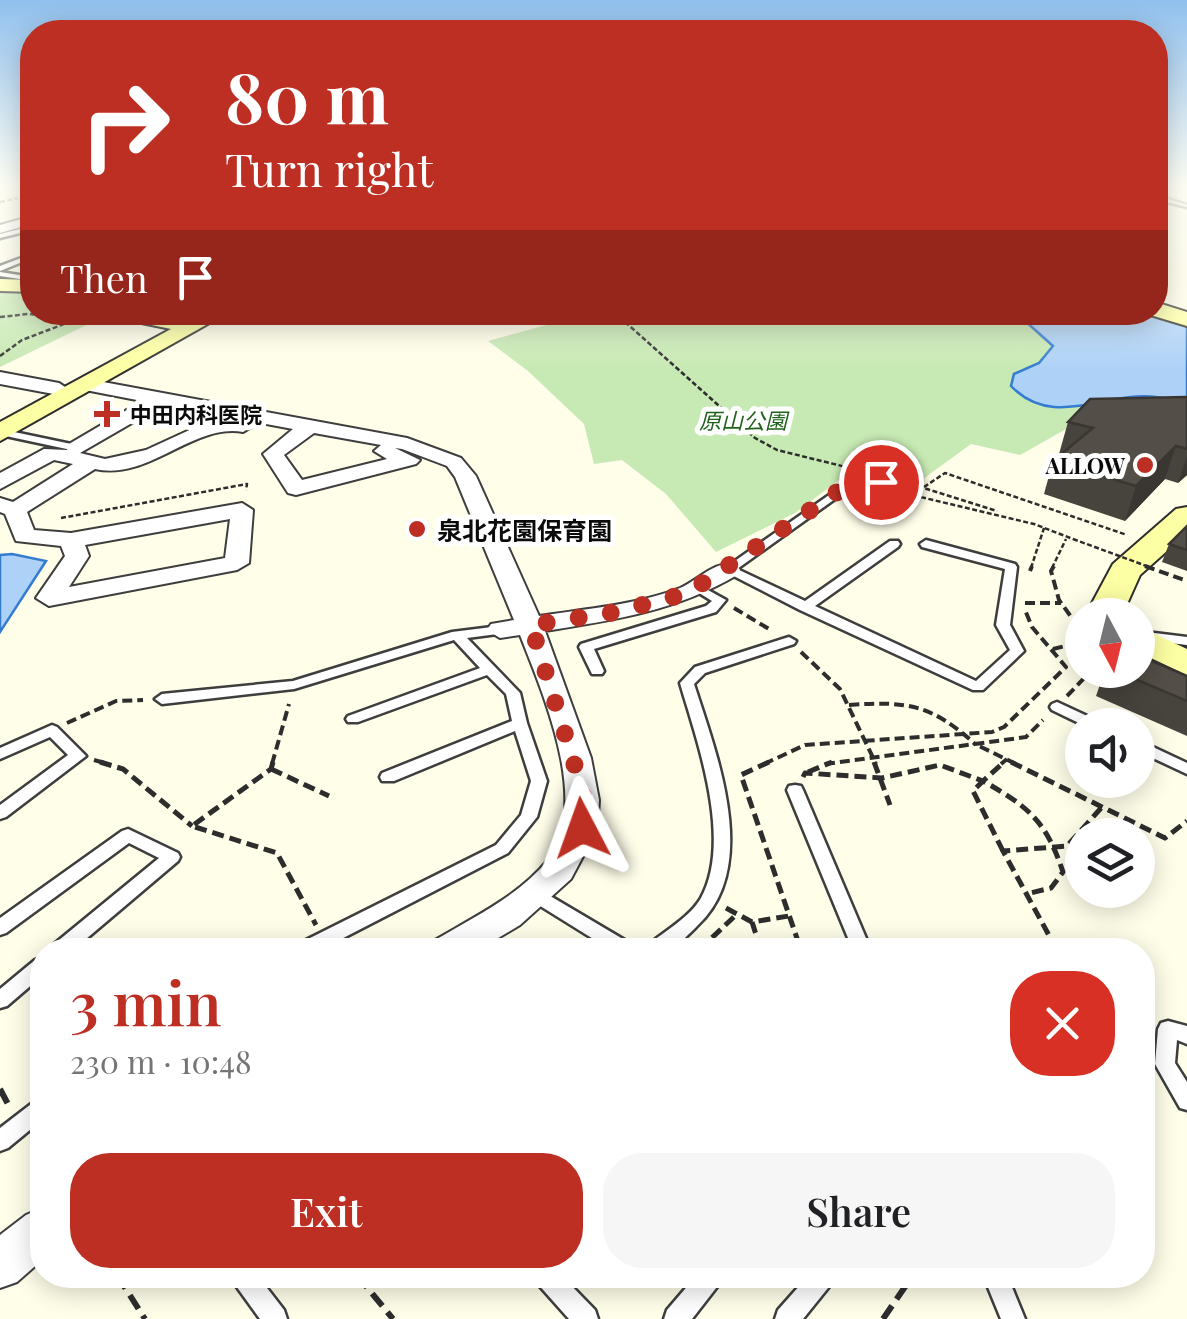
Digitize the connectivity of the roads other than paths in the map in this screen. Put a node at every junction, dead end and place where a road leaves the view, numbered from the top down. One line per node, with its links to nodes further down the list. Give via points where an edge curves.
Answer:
1 (188, 325): 2 (street)
2 (193, 326): 4 (street)
3 (0, 378): 5 (street)
4 (87, 385): 6 (street); 7 (street)
5 (59, 389)
6 (159, 399): 8 (street); 9 (street)
7 (1, 432): 9 (lane)
8 (304, 432): 8 (street, via 273,454 296,488 409,460); 9 (street, via 220,422 152,455 105,466); 21 (street, via 408,444 454,462)
9 (84, 455): 10 (street, via 51,453); 12 (street)
10 (0, 482)
11 (852, 482): 17 (lane)
12 (12, 513): 14 (street, via 24,536)
13 (1187, 516): 19 (street, via 1126,570)
14 (71, 540): 14 (street, via 77,556 50,598 237,563 242,510)
15 (894, 544): 20 (lane)
16 (926, 544): 20 (lane, via 1011,567 1003,625 1017,651 978,687)
17 (728, 570): 18 (street); 20 (lane)
18 (709, 594): 21 (street); 30 (lane, via 711,609 586,647)
19 (1112, 598)
20 (805, 606)
21 (531, 625): 22 (street); 42 (street, via 583,792 582,828 558,872)
22 (500, 630): 23 (lane)
23 (457, 635): 29 (lane); 31 (lane, via 294,685)
24 (1155, 638): 26 (lane)
25 (789, 641): 48 (lane, via 700,670 687,684 714,780 723,848 710,900)
26 (1187, 641)
27 (1155, 646): 28 (street)
28 (1187, 664)
29 (490, 668): 34 (lane); 35 (lane, via 513,693)
30 (597, 671)
31 (162, 699)
32 (1057, 707): 33 (lane)
33 (1065, 711)
34 (353, 719)
35 (520, 724): 39 (lane); 45 (lane, via 539,781 530,817 502,849)
36 (1155, 753): 38 (lane)
37 (0, 754): 41 (lane, via 52,730 78,756)
38 (1187, 769)
39 (388, 777)
40 (800, 781): 49 (lane)
41 (0, 814)
42 (535, 894): 46 (street); 47 (lane)
43 (0, 928): 44 (lane, via 128,835 172,857)
44 (74, 938)
45 (326, 938)
46 (468, 938)
47 (606, 938)
48 (669, 938)
49 (858, 938)
50 (30, 974): 51 (lane)
51 (0, 1000)
52 (1187, 1035): 53 (lane, via 1168,1028 1166,1064)
53 (1187, 1100)
54 (30, 1117): 55 (lane)
55 (0, 1141)
56 (30, 1241): 57 (street)
57 (0, 1266)
58 (252, 1288): 63 (lane)
59 (557, 1288): 64 (lane)
60 (701, 1288): 65 (lane)
61 (813, 1288): 66 (lane)
62 (1000, 1288): 67 (lane)
63 (275, 1319)
64 (586, 1319)
65 (676, 1319)
66 (787, 1319)
67 (1013, 1319)

